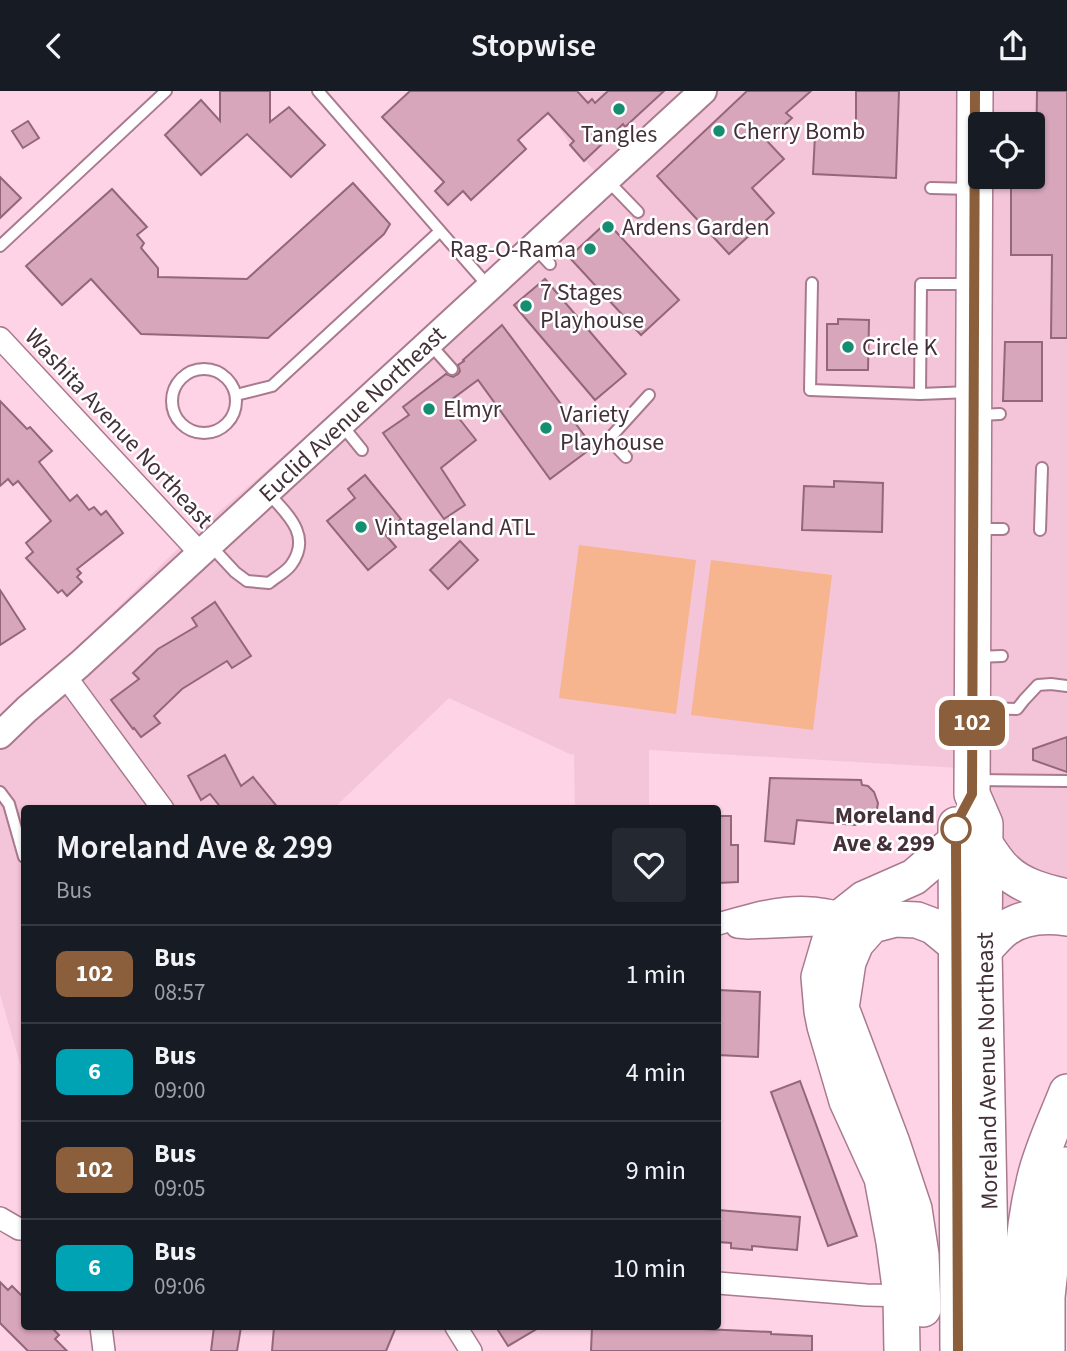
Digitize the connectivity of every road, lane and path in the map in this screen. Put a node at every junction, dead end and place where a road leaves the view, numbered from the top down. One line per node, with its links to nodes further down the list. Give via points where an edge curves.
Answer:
1 (166, 91): 12 (lane)
2 (318, 91): 11 (lane)
3 (975, 91): 5 (highway, Moreland Avenue Northeast)
4 (695, 94): 6 (street, Euclid Avenue Northeast)
5 (975, 112)
6 (607, 180): 10 (lane); 15 (street, Euclid Avenue Northeast, via 542,255)
7 (968, 181): 8 (lane)
8 (931, 188)
9 (976, 189): 14 (highway, Moreland Avenue Northeast)
10 (638, 212)
11 (439, 232): 15 (lane); 20 (lane, via 272,386)
12 (0, 246)
13 (812, 283): 19 (lane, via 810,390)
14 (974, 284): 19 (lane, via 921,284); 22 (highway, Moreland Avenue Northeast)
15 (489, 288): 17 (street, Euclid Avenue Northeast)
16 (0, 338): 29 (street, Washita Avenue Northeast)
17 (429, 343): 18 (lane); 23 (street, Euclid Avenue Northeast)
18 (452, 369)
19 (920, 394): 22 (lane)
20 (236, 395): 20 (lane, via 233,417 218,431 196,432 183,426 172,407 180,379 196,370 225,375)
21 (649, 395): 25 (lane, via 609,439)
22 (983, 407): 32 (highway, Moreland Avenue Northeast, via 987,657)
23 (341, 424): 24 (lane); 27 (street, Euclid Avenue Northeast)
24 (362, 450)
25 (626, 457)
26 (1042, 468): 28 (lane)
27 (267, 492): 29 (street, Euclid Avenue Northeast); 29 (lane, via 293,521 299,535 299,551 290,567 270,583 247,581)
28 (1040, 530)
29 (205, 549): 30 (street, Euclid Avenue Northeast)
30 (66, 677): 33 (street, Euclid Avenue Northeast); 39 (street)
31 (1067, 686): 32 (lane, via 1038,685 1017,709)
32 (972, 708): 37 (highway, Moreland Avenue Northeast)
33 (27, 709): 34 (street); 35 (street, Euclid Avenue Northeast)
34 (0, 714)
35 (0, 735)
36 (1067, 781): 37 (lane)
37 (972, 787): 40 (highway, Moreland Avenue Northeast, via 985,824)
38 (0, 792): 41 (lane, via 9,804)
39 (160, 805)
40 (970, 842): 42 (highway, via 1022,882); 46 (highway, via 914,877 864,899); 48 (highway, Moreland Avenue Northeast)
41 (21, 846)
42 (1067, 897)
43 (1067, 918): 48 (highway, via 1048,915 1016,923)
44 (721, 923): 46 (street, via 801,907 824,908)
45 (721, 924): 47 (street)
46 (855, 924): 47 (street); 48 (highway, via 917,920); 49 (highway, via 829,943); 55 (highway, via 856,943 848,962 841,1008 914,1209 921,1255)
47 (792, 926): 49 (street, via 807,936)
48 (970, 947): 62 (highway, Moreland Avenue Northeast); 63 (highway, Moreland Avenue Northeast)
49 (823, 964): 55 (highway, via 819,977 825,1026 847,1101 882,1178 894,1242)
50 (1067, 1092): 64 (highway, via 1035,1177 1026,1223 1020,1308)
51 (1067, 1165): 65 (highway, via 1047,1297)
52 (0, 1218): 53 (street)
53 (21, 1228)
54 (721, 1283): 55 (street)
55 (911, 1296): 60 (highway); 61 (highway)
56 (101, 1330): 58 (street)
57 (458, 1330): 59 (street)
58 (104, 1351)
59 (471, 1351)
60 (902, 1351)
61 (923, 1351)
62 (958, 1351)
63 (992, 1351)
64 (1023, 1351)
65 (1047, 1351)

